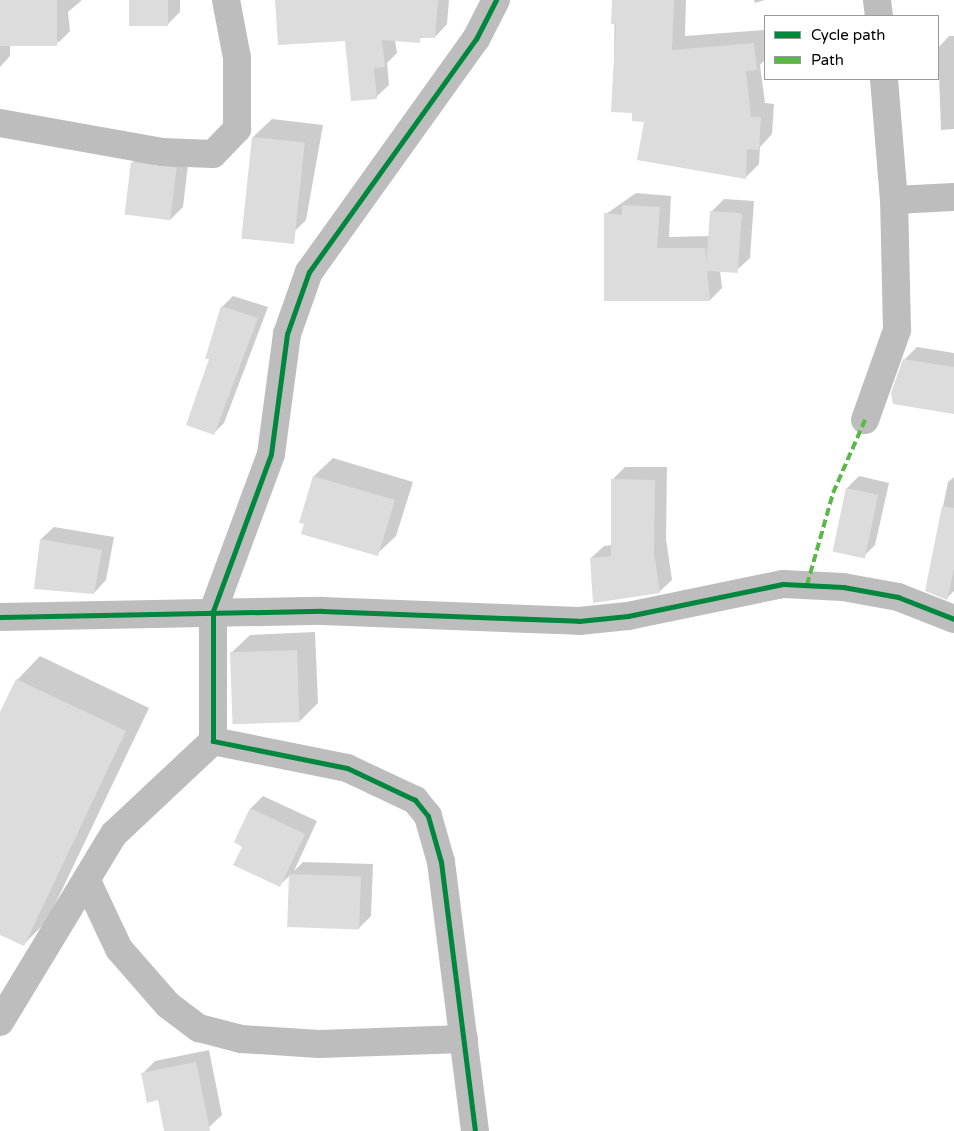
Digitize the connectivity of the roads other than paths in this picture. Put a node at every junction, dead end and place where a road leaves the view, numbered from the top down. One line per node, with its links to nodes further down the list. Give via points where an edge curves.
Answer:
1 (226, 0): 6 (street, via 237,58 237,129 213,154 162,152)
2 (877, 0): 4 (street)
3 (488, 1): 10 (street, via 476,39 310,272 287,334 271,454)
4 (878, 15)
5 (884, 80): 8 (street)
6 (0, 122)
7 (954, 197): 8 (street)
8 (894, 200): 9 (street, via 897,330)
9 (865, 420)
10 (213, 611): 11 (street, via 91,618); 12 (street, via 579,621 628,616 784,584 843,587 898,598); 13 (street)
11 (0, 616)
12 (954, 619)
13 (213, 741): 14 (street, via 114,834); 16 (street, via 347,768 415,800 428,816 441,862)
14 (86, 880): 15 (street); 16 (street, via 119,949 168,1005 199,1028 241,1039 319,1044)
15 (0, 1022)
16 (464, 1039): 17 (street)
17 (475, 1131)

